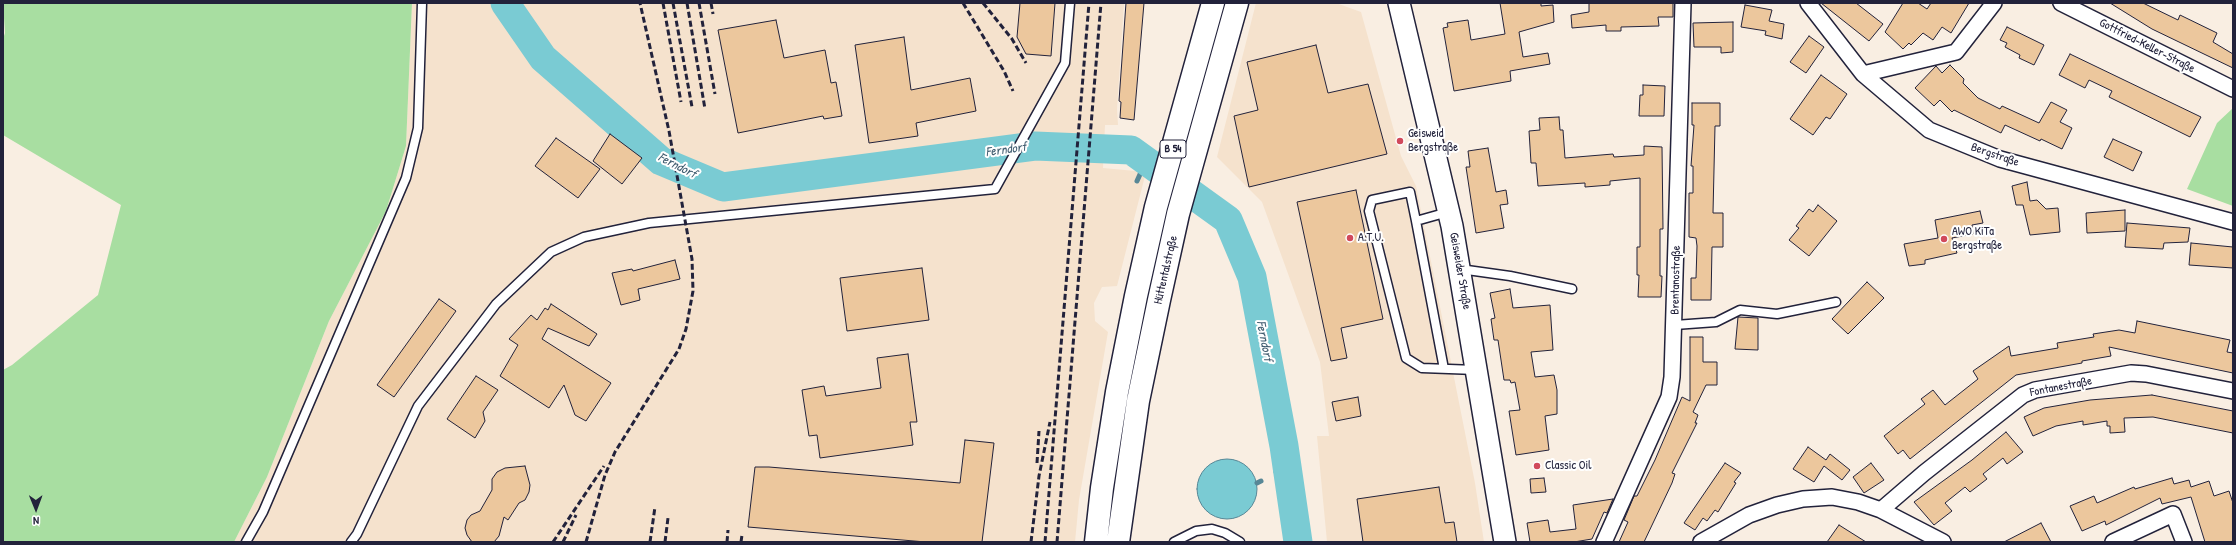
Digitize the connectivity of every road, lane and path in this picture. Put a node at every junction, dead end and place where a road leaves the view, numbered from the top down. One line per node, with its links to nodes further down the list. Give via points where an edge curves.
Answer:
1 (422, 3): 23 (lane, via 418,128 406,178 263,512)
2 (1070, 3): 24 (lane, via 1065,63 995,189 649,223 584,237 551,252 496,304 418,406)
3 (1213, 3): 25 (highway, Hüttentalstraße / B 54, via 1156,207 1136,296 1117,392)
4 (1238, 3): 26 (highway, Hüttentalstraße / B 54, via 1178,214 1138,401)
5 (1399, 3): 12 (main road, Geisweider Straße)
6 (1683, 3): 18 (street, Brentanostraße)
7 (1808, 3): 10 (street, Bergstraße)
8 (1994, 3): 10 (street, via 1956,52)
9 (2061, 3): 11 (street, Gottfried-Keller-Straße)
10 (1863, 74): 14 (street, Bergstraße, via 1929,130 2000,159)
11 (2233, 89)
12 (1449, 212): 13 (lane); 15 (main road, Geisweider Straße)
13 (1416, 221): 19 (lane); 19 (lane, via 1410,192 1372,200 1370,210 1406,358 1422,368)
14 (2233, 222)
15 (1460, 269): 16 (lane); 20 (main road, Geisweider Straße)
16 (1572, 289)
17 (1836, 302): 18 (lane, via 1777,314 1740,310 1716,322)
18 (1675, 325): 30 (street, Brentanostraße, via 1669,396)
19 (1444, 369): 20 (lane)
20 (1477, 370): 29 (main road, Geisweider Straße)
21 (2233, 391): 22 (street, Fontanestraße, via 2131,373 2036,390 2023,395)
22 (1881, 510): 31 (street, via 1844,498 1803,499 1749,515); 32 (street)
23 (246, 542)
24 (351, 542)
25 (1096, 542)
26 (1118, 542)
27 (1174, 542): 28 (lane, via 1196,531 1212,529)
28 (1240, 542)
29 (1505, 542)
30 (1604, 542)
31 (1701, 542)
32 (1942, 542)
33 (2113, 542): 34 (street, via 2173,514)
34 (2184, 542)

